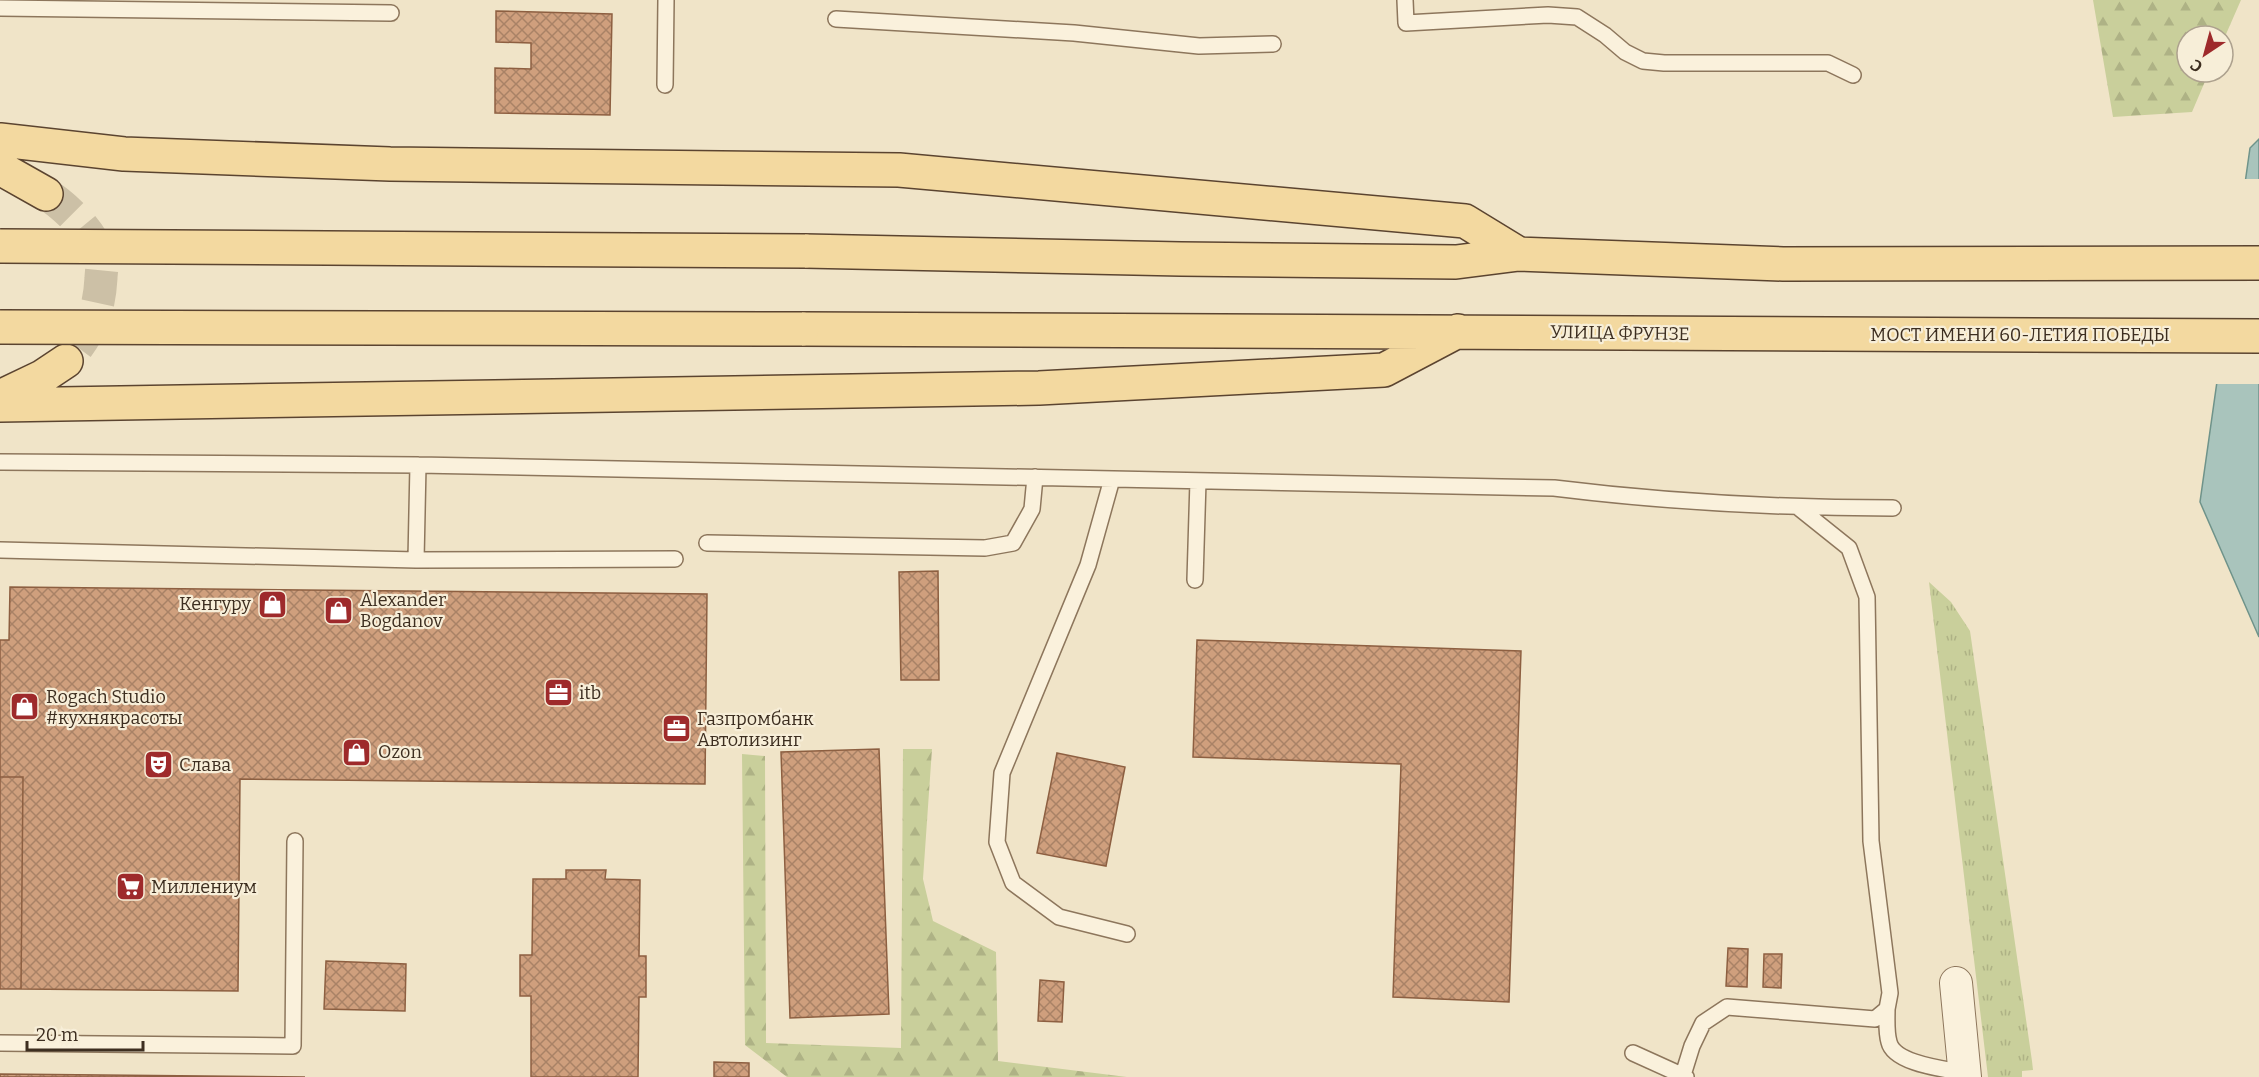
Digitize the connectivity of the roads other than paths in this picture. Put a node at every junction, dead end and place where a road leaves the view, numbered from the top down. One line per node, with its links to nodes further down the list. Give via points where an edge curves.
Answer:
1 (666, 0): 8 (lane)
2 (1405, 0): 7 (lane, via 1406,23 1548,15 1577,17 1643,61 1828,63)
3 (0, 8): 4 (lane)
4 (391, 13)
5 (836, 19): 6 (lane, via 1074,33 1199,46)
6 (1273, 44)
7 (1853, 75)
8 (665, 85)
9 (0, 140): 13 (main road, via 124,154 390,164 899,170 1465,221)
10 (0, 168): 11 (main road)
11 (46, 194)
12 (0, 246): 13 (main road, bridge, via 806,251 1456,262)
13 (1519, 255): 14 (main road, via 1783,264)
14 (2259, 263)
15 (0, 327): 16 (main road, УЛИЦА ФРУНЗЕ, bridge)
16 (1458, 331): 17 (main road, УЛИЦА ФРУНЗЕ); 21 (main road, via 1384,370 1039,388)
17 (1782, 334): 18 (main road, МОСТ ИМЕНИ 60-ЛЕТИЯ ПОБЕДЫ)
18 (2259, 336)
19 (66, 361): 20 (main road)
20 (0, 397)
21 (0, 405)
22 (0, 462): 23 (lane)
23 (418, 465): 24 (lane); 32 (lane)
24 (1035, 477): 25 (lane); 29 (lane, via 1032,509 1013,543 985,548)
25 (1112, 479): 26 (lane); 35 (lane, via 1088,566 1002,773 998,842 1013,883 1059,917)
26 (1198, 481): 27 (lane, via 1554,488); 33 (lane)
27 (1799, 508): 28 (lane); 37 (lane, via 1849,548 1867,597 1871,841 1890,993)
28 (1893, 508)
29 (707, 543)
30 (0, 550): 32 (lane)
31 (675, 559): 32 (lane)
32 (416, 560)
33 (1195, 580)
34 (295, 841): 38 (lane, via 293,1046)
35 (1127, 934)
36 (1956, 983): 40 (street)
37 (1887, 1009): 40 (lane, via 1889,1044 1897,1054); 41 (lane, via 1875,1019 1727,1007 1703,1023)
38 (0, 1043)
39 (1633, 1053): 41 (lane)
40 (1965, 1075)
41 (1684, 1076)

